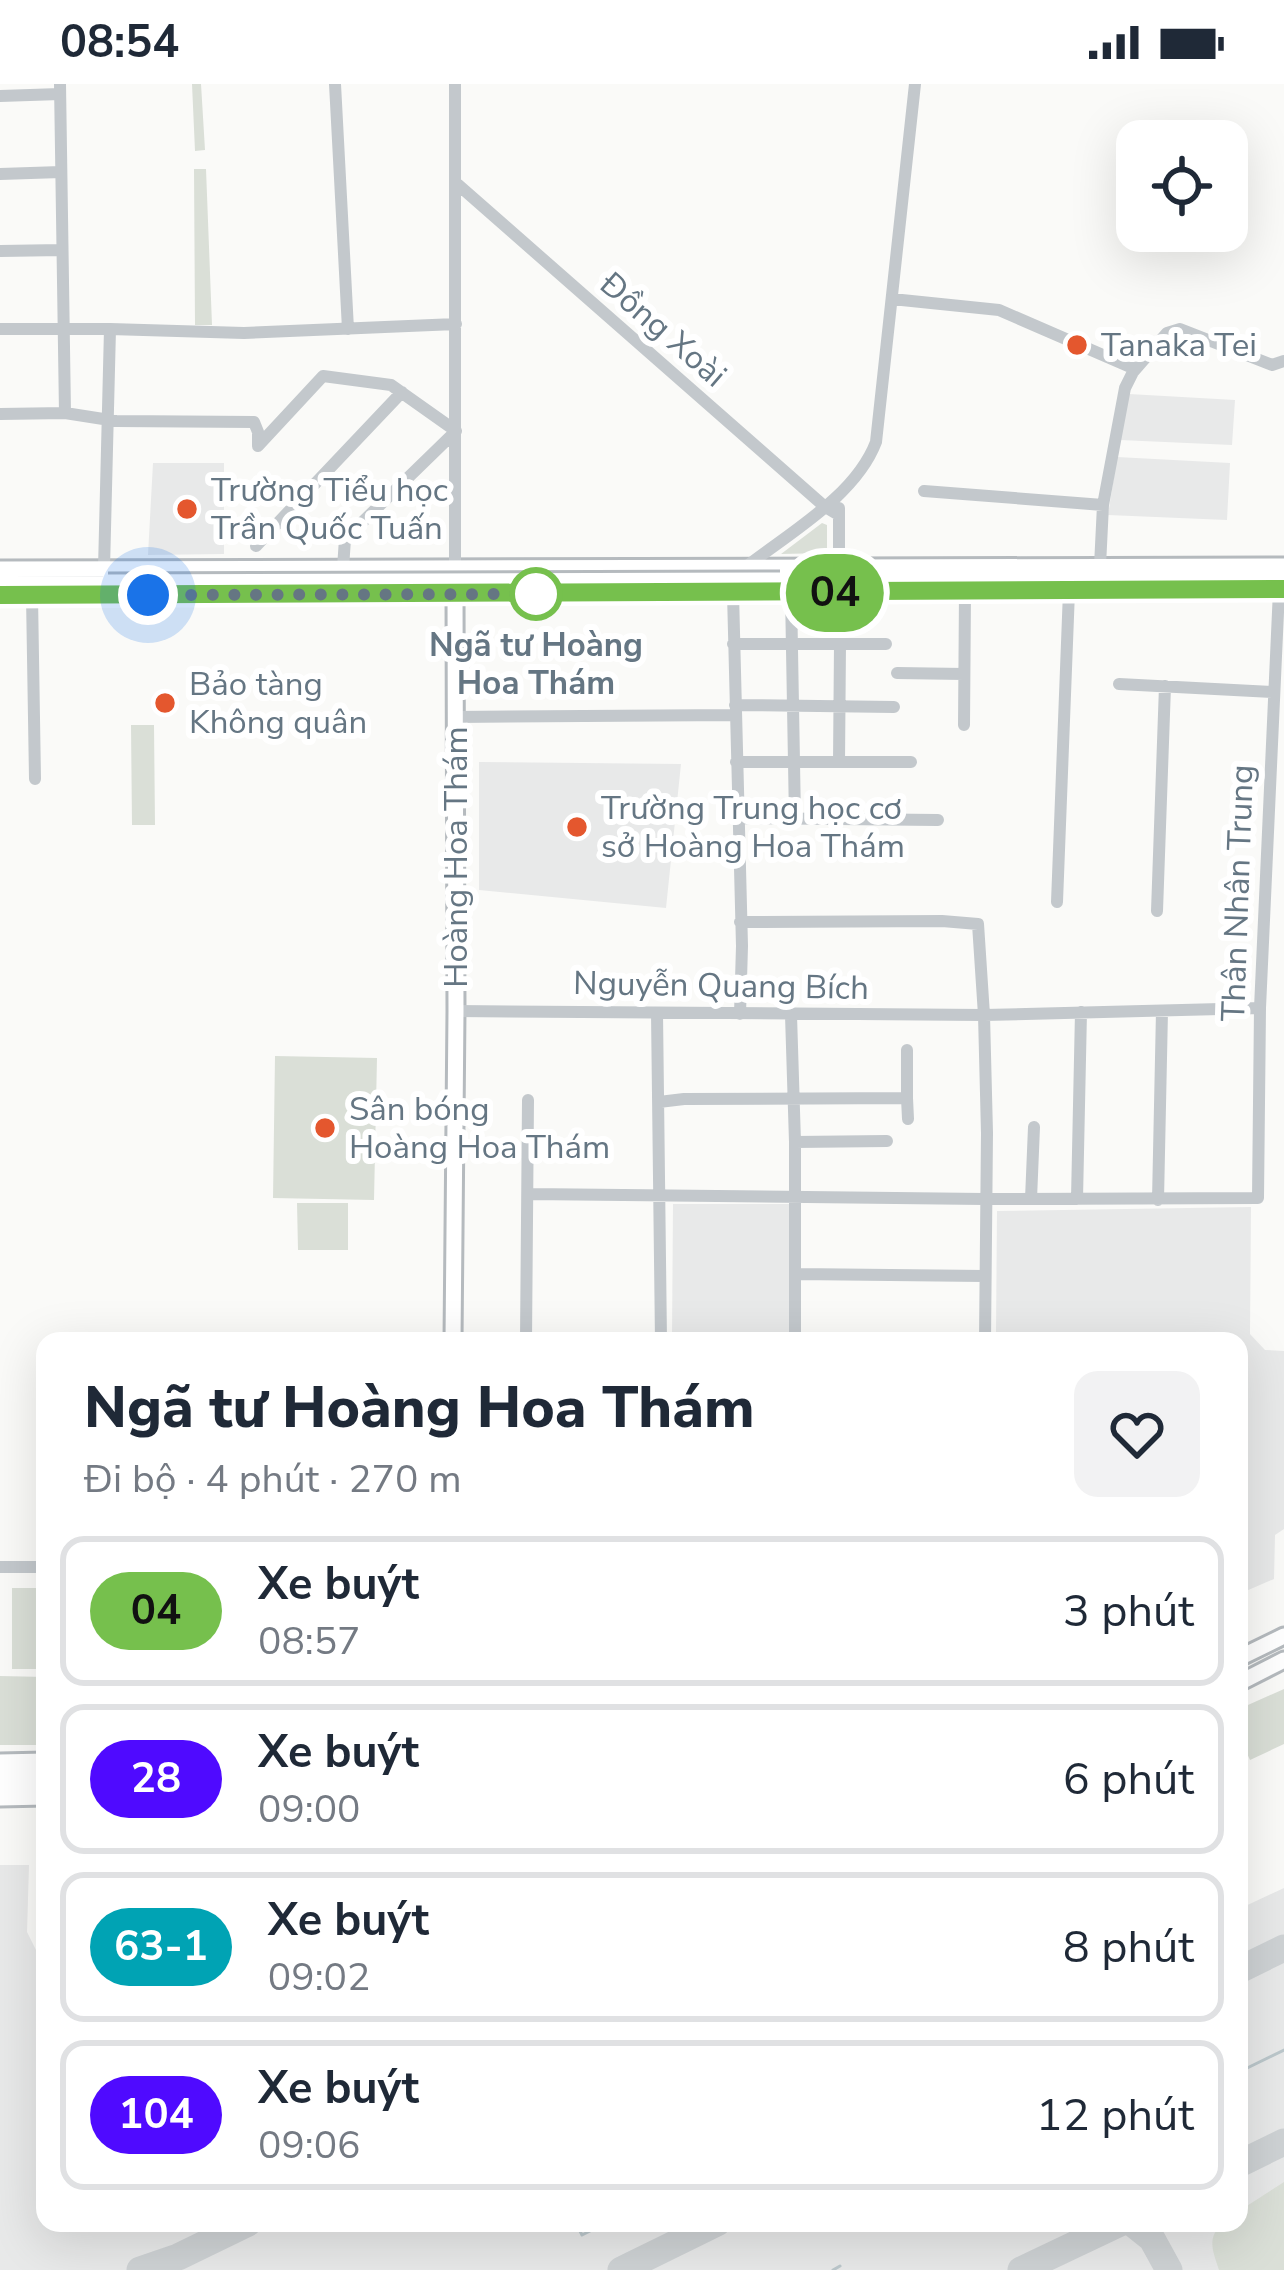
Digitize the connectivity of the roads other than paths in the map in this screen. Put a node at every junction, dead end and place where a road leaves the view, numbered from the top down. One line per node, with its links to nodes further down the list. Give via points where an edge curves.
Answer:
1 (335, 84): 16 (street)
2 (455, 84): 8 (street, Hoàng Hoa Thám)
3 (915, 84): 11 (street)
4 (60, 89): 5 (street); 6 (street)
5 (0, 96)
6 (61, 172): 7 (street); 9 (street)
7 (0, 174)
8 (454, 182): 12 (street, Hoàng Hoa Thám); 27 (street, Đồng Xoài)
9 (62, 250): 10 (street); 15 (street)
10 (0, 251)
11 (892, 299): 18 (street, via 996,309); 25 (street, via 876,442)
12 (456, 324): 16 (street); 23 (street, Hoàng Hoa Thám)
13 (110, 328): 15 (street); 16 (street); 22 (street)
14 (0, 329): 15 (street)
15 (63, 329): 20 (street)
16 (348, 329)
17 (1284, 361): 18 (street, via 1273,365 1177,328)
18 (1135, 369): 26 (street, via 1122,395)
19 (402, 392): 22 (street, via 323,376 258,446 254,422); 23 (street); 29 (street)
20 (64, 413): 21 (street); 22 (street)
21 (0, 414)
22 (108, 419): 39 (street)
23 (456, 431): 34 (street, Hoàng Hoa Thám); 36 (street, via 345,539)
24 (924, 491): 26 (street)
25 (838, 495): 27 (street); 28 (street)
26 (1103, 505): 32 (street)
27 (824, 506): 28 (street, Đồng Xoài); 30 (street)
28 (839, 515): 31 (street)
29 (256, 546)
30 (747, 566): 31 (main road); 35 (main road)
31 (839, 566): 32 (main road)
32 (1100, 566): 33 (main road)
33 (1284, 566)
34 (455, 567): 35 (main road); 37 (main road); 47 (main road, Hoàng Hoa Thám)
35 (526, 567): 48 (main road)
36 (343, 568): 37 (main road); 39 (main road)
37 (386, 568): 46 (main road)
38 (0, 569): 39 (main road)
39 (106, 576): 40 (main road); 41 (main road, bridge)
40 (0, 582)
41 (786, 586): 42 (main road); 44 (main road); 45 (main road); 52 (street)
42 (1282, 586): 43 (main road); 59 (street, Thân Nhân Trung)
43 (1069, 591): 44 (main road); 74 (street)
44 (965, 592): 56 (street)
45 (733, 593): 48 (main road); 51 (street)
46 (387, 594): 47 (main road); 50 (main road)
47 (454, 594): 48 (main road); 64 (main road, Hoàng Hoa Thám)
48 (526, 594)
49 (0, 595): 50 (main road)
50 (32, 596): 70 (street)
51 (733, 644): 52 (street); 63 (street)
52 (792, 644): 53 (street); 60 (street)
53 (840, 644): 54 (street); 61 (street)
54 (886, 644)
55 (897, 673): 56 (street)
56 (964, 674): 65 (street)
57 (1119, 684): 58 (street)
58 (1165, 686): 59 (street); 75 (street)
59 (1273, 692): 77 (street, Thân Nhân Trung)
60 (793, 706): 61 (street); 63 (street); 67 (street)
61 (839, 706): 62 (street); 68 (street)
62 (894, 706)
63 (735, 710): 64 (street); 66 (street)
64 (455, 717): 80 (main road, Hoàng Hoa Thám)
65 (964, 725)
66 (736, 762): 67 (street); 71 (street)
67 (794, 762): 68 (street); 72 (street)
68 (839, 762): 69 (street)
69 (911, 762)
70 (35, 779)
71 (738, 818): 72 (street); 76 (street)
72 (795, 819): 73 (street)
73 (938, 820)
74 (1057, 902)
75 (1157, 911)
76 (740, 922): 84 (street); 86 (street, via 978,924)
77 (1264, 932): 78 (street); 79 (street, Thân Nhân Trung)
78 (1280, 935)
79 (1260, 1008): 81 (street, Nguyễn Quang Bích); 102 (street, Thân Nhân Trung, via 1258,1198)
80 (456, 1011): 83 (street, Nguyễn Quang Bích); 105 (main road, Hoàng Hoa Thám)
81 (1162, 1011): 82 (street, Nguyễn Quang Bích); 102 (street)
82 (1081, 1012): 86 (street, Nguyễn Quang Bích); 101 (street)
83 (657, 1013): 84 (street, Nguyễn Quang Bích); 91 (street)
84 (740, 1015): 85 (street, Nguyễn Quang Bích)
85 (791, 1015): 86 (street, Nguyễn Quang Bích); 90 (street)
86 (984, 1015): 99 (street)
87 (908, 1050): 88 (street)
88 (908, 1098): 90 (street); 92 (street)
89 (528, 1100): 96 (street)
90 (795, 1100): 91 (street); 95 (street)
91 (659, 1102): 97 (street)
92 (908, 1119)
93 (1034, 1127): 100 (street)
94 (887, 1141): 95 (street)
95 (795, 1142): 98 (street)
96 (529, 1194): 97 (street); 106 (street)
97 (661, 1198): 98 (street); 107 (street)
98 (796, 1198): 99 (street); 103 (street)
99 (985, 1199): 100 (street); 104 (street)
100 (1031, 1199): 101 (street)
101 (1077, 1199): 102 (street)
102 (1158, 1200)
103 (796, 1274): 104 (street); 108 (street)
104 (984, 1276): 109 (street)
105 (453, 1332)
106 (526, 1332)
107 (661, 1332)
108 (795, 1332)
109 (986, 1332)
110 (0, 1567): 111 (street)
111 (36, 1567)
112 (1284, 1636): 113 (main road)
113 (1248, 1654)
114 (1284, 1660): 115 (main road)
115 (1248, 1678)
116 (36, 1761): 117 (main road)
117 (0, 1762)
118 (36, 1773): 119 (main road)
119 (0, 1774)
120 (36, 1784): 121 (main road)
121 (0, 1785)
122 (36, 1797): 123 (main road)
123 (0, 1798)

